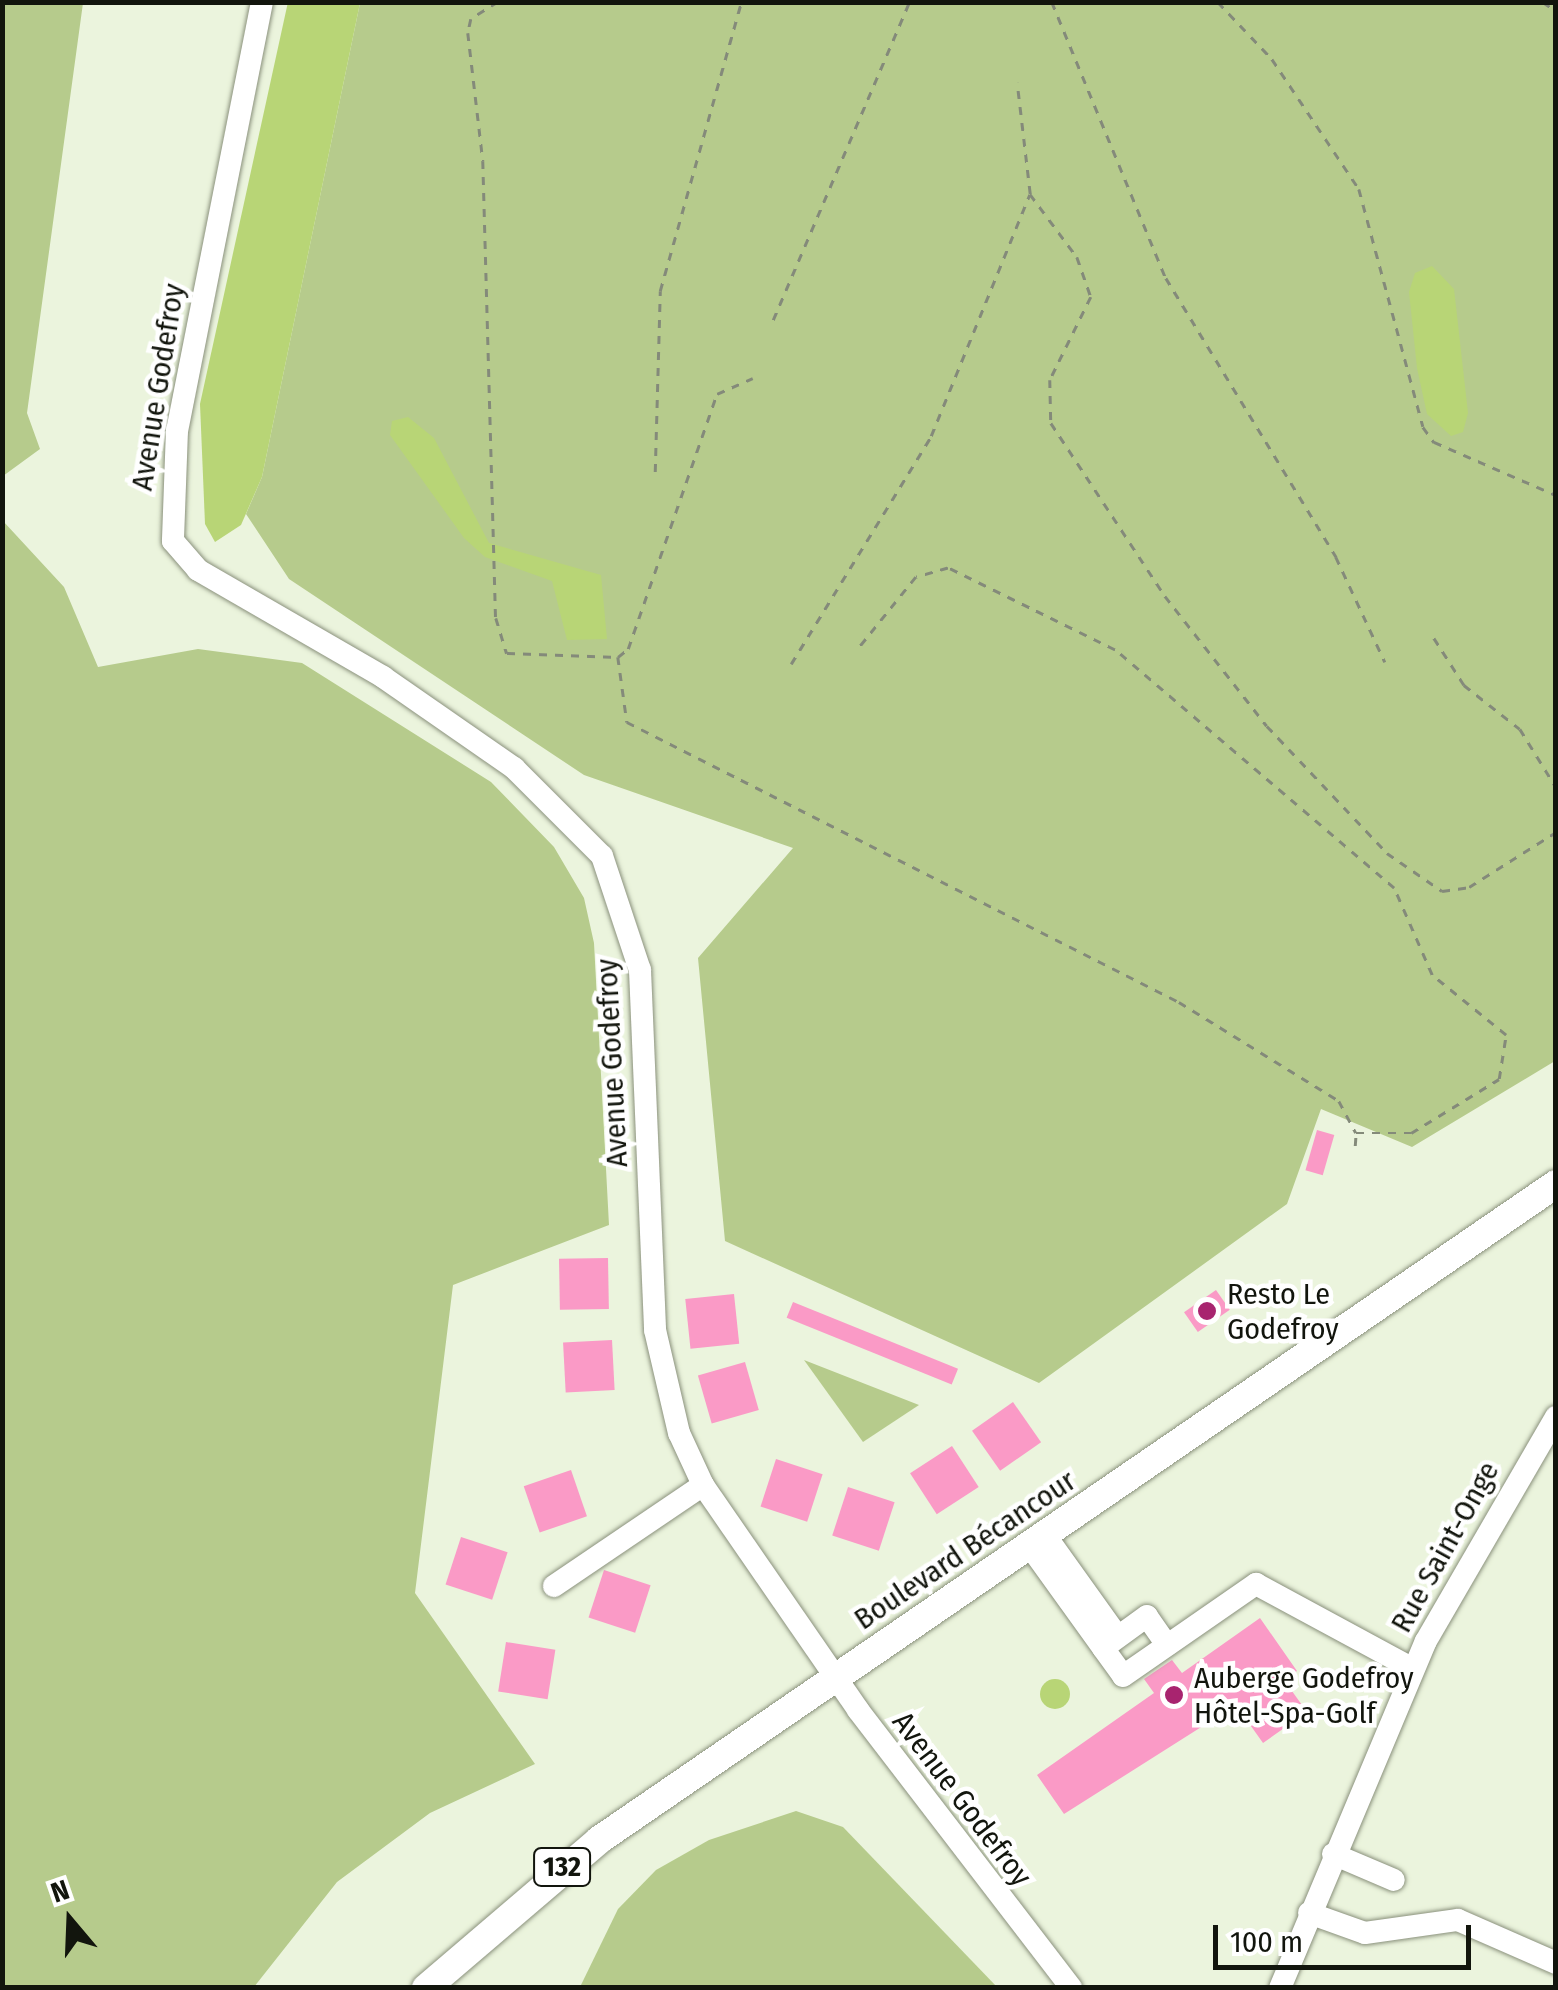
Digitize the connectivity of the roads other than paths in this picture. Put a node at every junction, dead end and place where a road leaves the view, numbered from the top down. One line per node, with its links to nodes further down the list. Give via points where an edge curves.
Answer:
1 (262, 2): 4 (street, Avenue Godefroy, via 177,430 171,534 198,570 382,677 514,768 602,856 640,970 659,1361)
2 (1556, 1184): 5 (main road, Boulevard Bécancour / 132)
3 (1556, 1417): 9 (street, Rue Saint-Onge)
4 (703, 1485): 6 (street); 10 (street, Avenue Godefroy)
5 (1037, 1540): 7 (street); 10 (main road, Boulevard Bécancour / 132)
6 (554, 1586)
7 (1111, 1642): 8 (street, via 1147,1616); 8 (street, via 1123,1676)
8 (1167, 1645): 9 (street, via 1256,1584)
9 (1413, 1669): 11 (street, Rue Saint-Onge)
10 (836, 1677): 15 (main road, Boulevard Bécancour / 132, via 546,1879); 16 (street, Avenue Godefroy)
11 (1332, 1854): 12 (street); 13 (street, Rue Saint-Onge)
12 (1394, 1880)
13 (1309, 1913): 14 (street, via 1366,1933 1458,1920); 17 (street, Rue Saint-Onge)
14 (1556, 1963)
15 (426, 1988)
16 (1071, 1988)
17 (1280, 1988)

